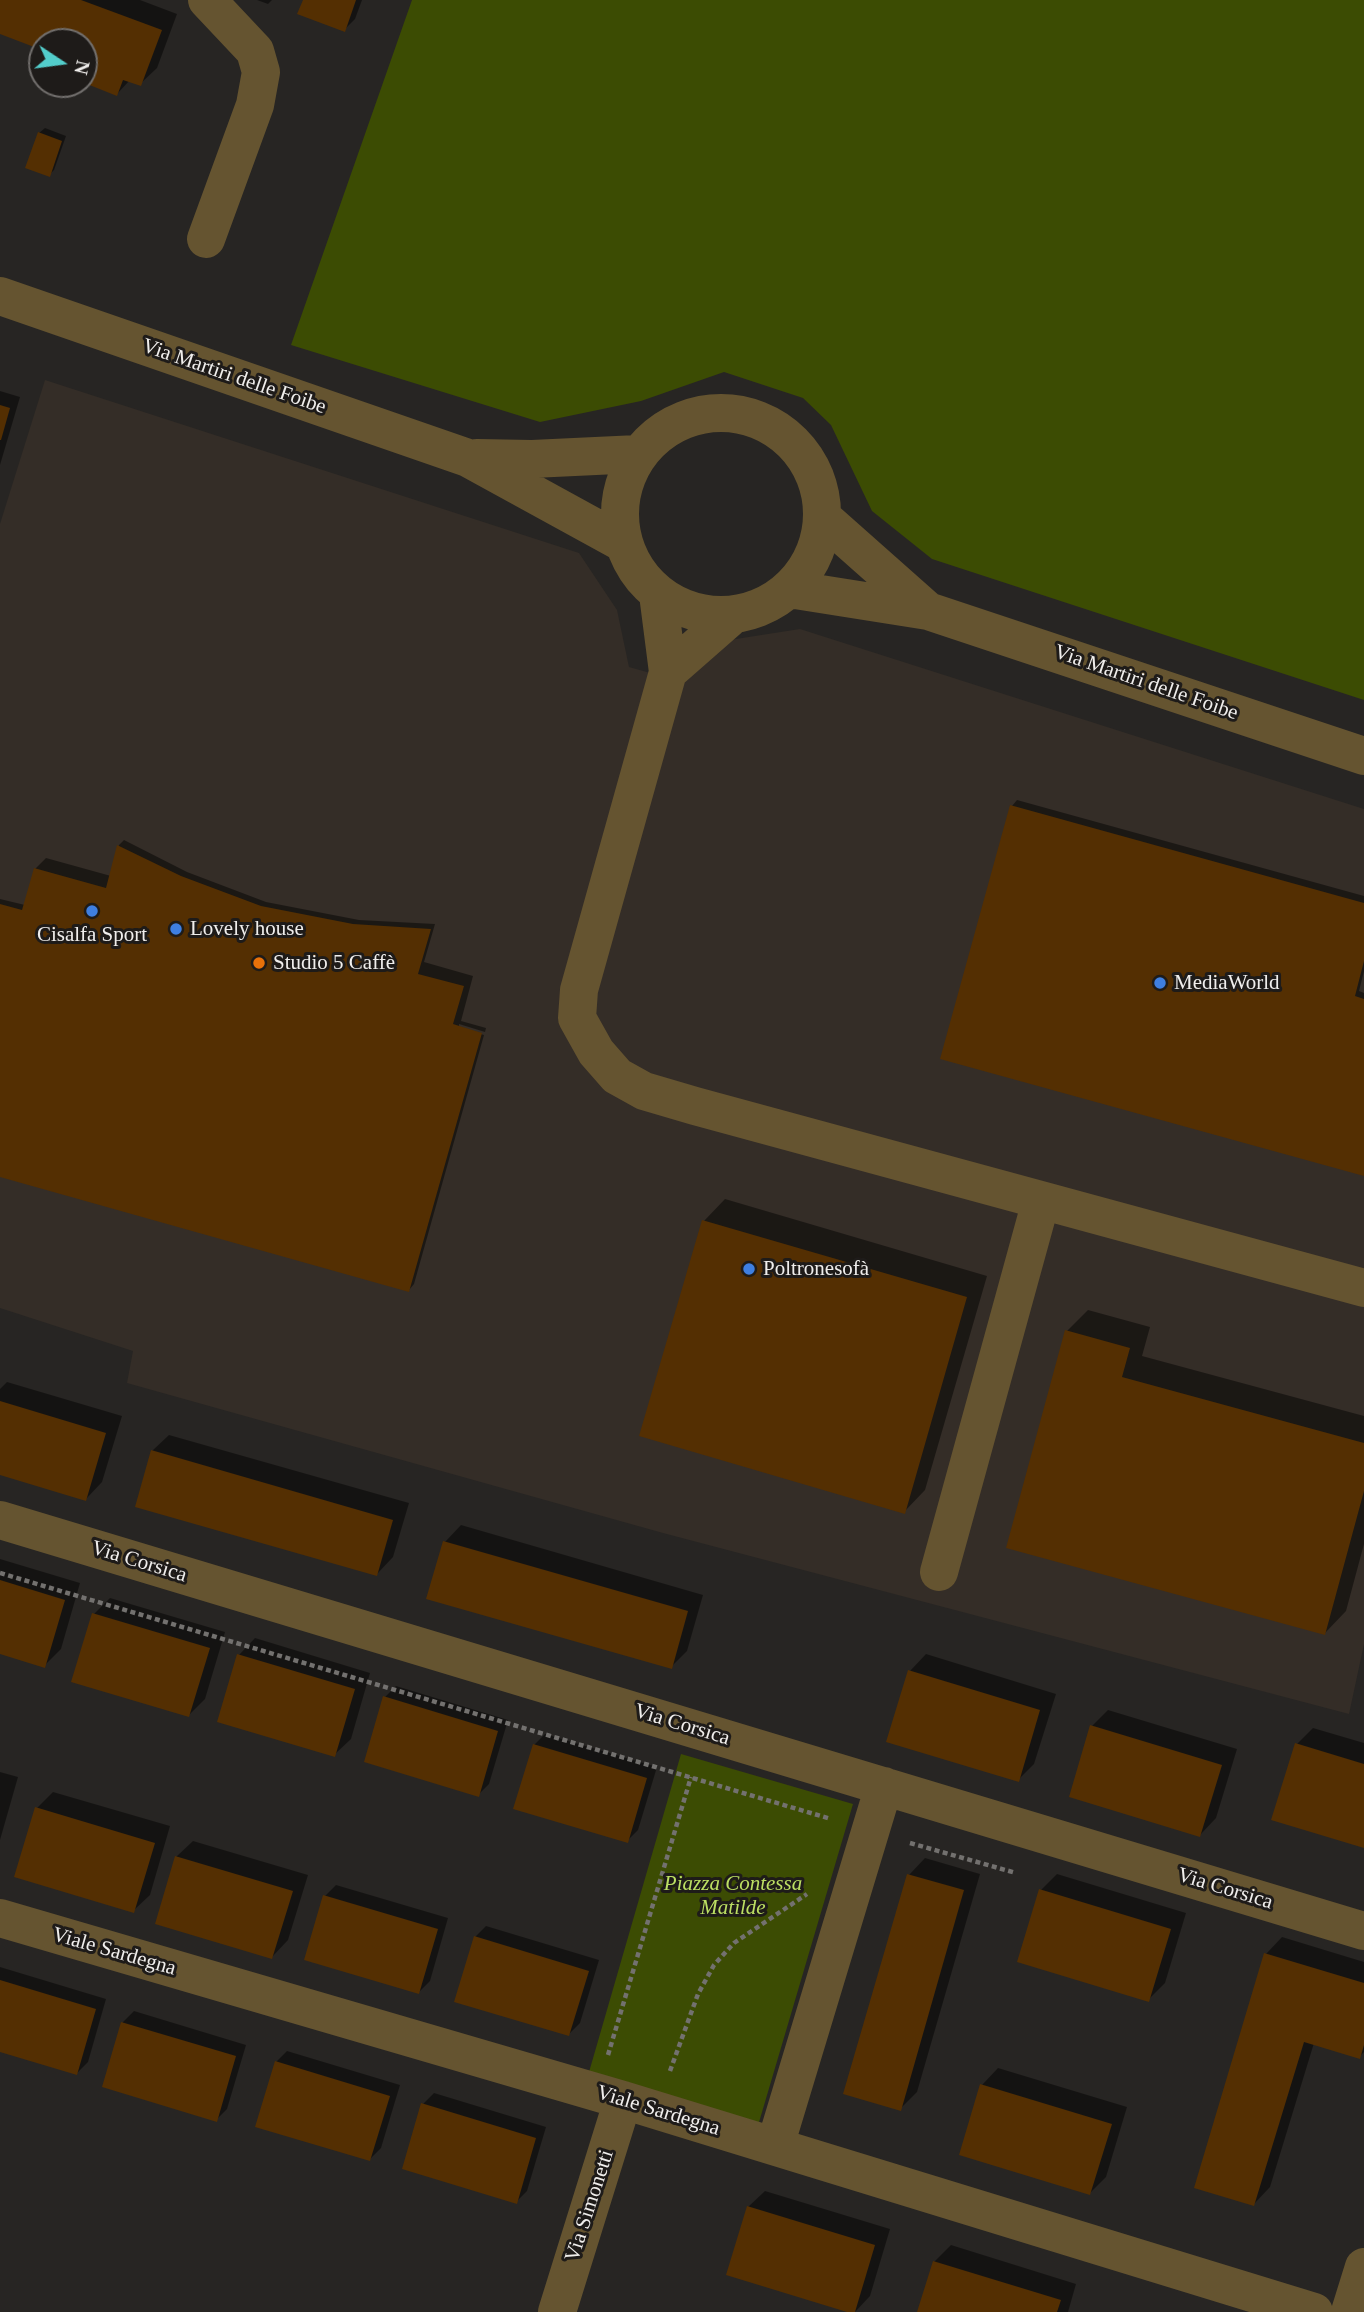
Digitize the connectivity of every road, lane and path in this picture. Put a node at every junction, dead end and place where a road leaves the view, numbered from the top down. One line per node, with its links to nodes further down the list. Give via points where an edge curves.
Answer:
1 (207, 0): 2 (street, via 255,51 261,72 255,105)
2 (206, 239)
3 (0, 296): 5 (street, Via Martiri delle Foibe)
4 (638, 454): 5 (street, Via Martiri delle Foibe); 6 (street, via 661,431 690,417 722,412 754,418 782,433 804,456 818,485); 7 (street, via 625,482 619,512)
5 (468, 458): 7 (street, Via Martiri delle Foibe)
6 (822, 517): 8 (street, via 818,544); 10 (street, Via Martiri delle Foibe)
7 (623, 543): 9 (street, via 636,571)
8 (789, 589): 10 (street, Via Martiri delle Foibe); 11 (street, via 763,606)
9 (657, 594): 11 (street, via 706,615); 12 (street)
10 (928, 611): 13 (street, Via Martiri delle Foibe)
11 (733, 615): 12 (street)
12 (668, 671): 14 (street, via 579,990 577,1018 596,1052 617,1076 644,1091)
13 (1364, 756)
14 (1041, 1201): 15 (street); 17 (street)
15 (1364, 1288)
16 (0, 1520): 20 (street, Via Corsica)
17 (939, 1572)
18 (0, 1573): 19 (path)
19 (691, 1777): 21 (path); 26 (path)
20 (884, 1786): 21 (street); 25 (street, Via Corsica)
21 (870, 1831): 22 (path); 28 (street)
22 (1017, 1873)
23 (814, 1889): 27 (path, via 734,1943 714,1965)
24 (0, 1919): 27 (street, Viale Sardegna)
25 (1364, 1931)
26 (605, 2067)
27 (639, 2105): 28 (street, Viale Sardegna); 30 (street, Via Simonetti)
28 (775, 2146): 31 (street, Viale Sardegna)
29 (1364, 2267): 32 (street)
30 (556, 2312)
31 (1314, 2312)
32 (1350, 2312)

